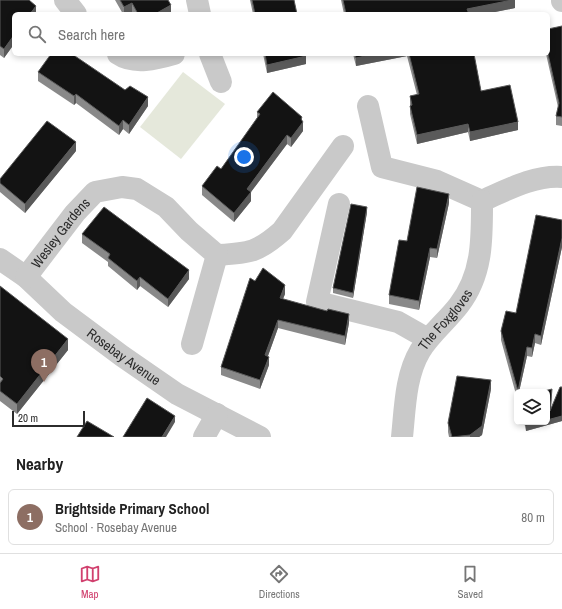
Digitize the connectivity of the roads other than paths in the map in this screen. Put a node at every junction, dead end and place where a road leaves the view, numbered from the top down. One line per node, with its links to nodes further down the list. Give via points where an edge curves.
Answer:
1 (65, 0): 3 (street)
2 (197, 0): 4 (street)
3 (74, 12)
4 (200, 12)
5 (121, 56): 6 (street, via 150,61)
6 (167, 56)
7 (211, 56): 8 (street)
8 (221, 82)
9 (368, 106): 12 (street, via 382,167 437,181)
10 (343, 146): 14 (street, via 269,243 248,253)
11 (562, 177): 12 (street, via 518,185)
12 (482, 201): 17 (street, The Foxgloves, via 479,264 471,287 459,305)
13 (339, 204): 17 (street, via 317,302 398,322)
14 (217, 255): 16 (street, Wesley Gardens, via 166,207 137,188 122,187 95,192 75,213); 18 (street)
15 (0, 259): 16 (street, Rosebay Avenue)
16 (26, 276): 19 (street, Rosebay Avenue, via 63,312 122,356 177,394)
17 (428, 339): 22 (street, The Foxgloves, via 419,352 411,374)
18 (192, 344)
19 (217, 414): 20 (street); 21 (street, Rosebay Avenue)
20 (204, 437)
21 (260, 437)
22 (402, 437)

